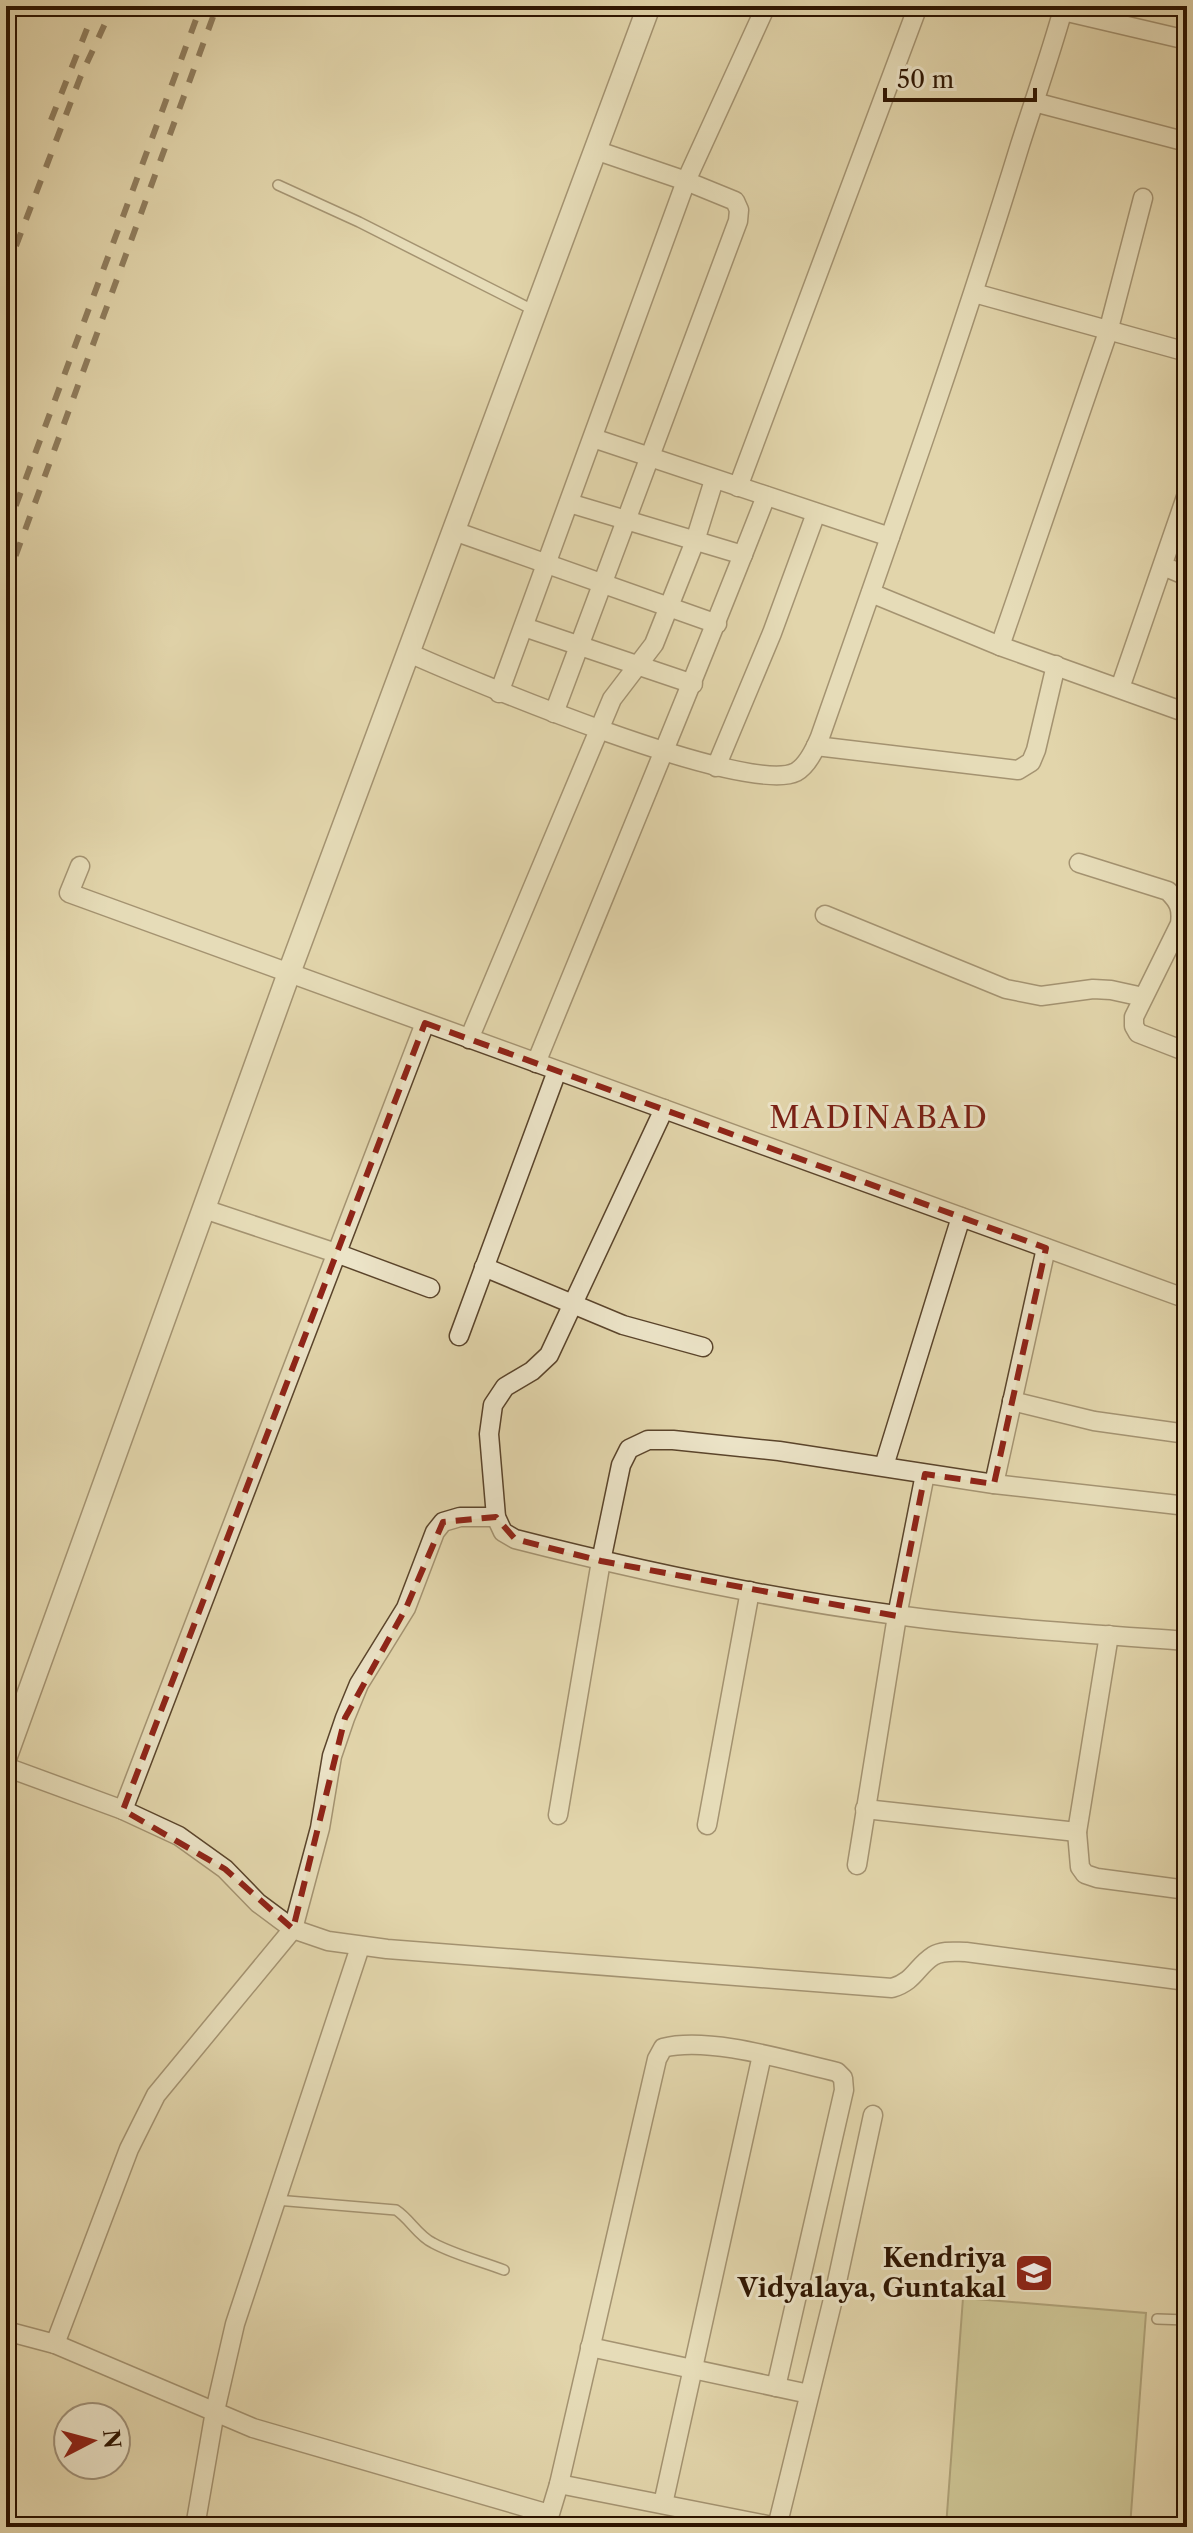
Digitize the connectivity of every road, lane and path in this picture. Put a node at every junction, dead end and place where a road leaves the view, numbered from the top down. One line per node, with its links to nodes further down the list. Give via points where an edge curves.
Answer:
1 (649, 6): 8 (street)
2 (766, 6): 9 (street)
3 (918, 6): 19 (street)
4 (1064, 8): 5 (street); 6 (street)
5 (1187, 40)
6 (1034, 102): 7 (street); 12 (street)
7 (1187, 142)
8 (595, 150): 9 (street); 13 (street)
9 (686, 181): 16 (street); 17 (street, via 735,201 738,221)
10 (278, 185): 13 (lane)
11 (1143, 198): 14 (street)
12 (974, 293): 14 (street); 26 (street)
13 (535, 311): 25 (street)
14 (1108, 332): 15 (street); 37 (street)
15 (1187, 352)
16 (593, 438): 17 (street); 22 (street)
17 (650, 459): 18 (street); 24 (street)
18 (714, 480): 19 (street); 27 (street)
19 (738, 487): 21 (street)
20 (1187, 494): 30 (street)
21 (766, 496): 23 (street); 28 (street)
22 (569, 503): 24 (street); 29 (street)
23 (816, 513): 26 (street); 50 (street)
24 (627, 520): 27 (street); 32 (street)
25 (454, 531): 29 (street); 39 (street)
26 (890, 537): 33 (street)
27 (695, 541): 28 (street); 34 (street)
28 (743, 555): 35 (street)
29 (547, 563): 32 (street); 36 (street)
30 (1163, 566): 31 (street); 43 (street)
31 (1187, 576)
32 (604, 584): 34 (street); 38 (street)
33 (871, 593): 37 (street); 48 (street)
34 (669, 608): 35 (street); 41 (street)
35 (717, 624): 42 (street)
36 (524, 627): 38 (street); 44 (street)
37 (1000, 646): 40 (street)
38 (581, 647): 41 (street); 45 (street)
39 (409, 653): 44 (street); 54 (street)
40 (1056, 665): 43 (street); 48 (street, via 1036,750 1031,762 1018,770)
41 (639, 666): 42 (street); 47 (street, via 612,699)
42 (693, 684): 49 (street)
43 (1120, 688): 46 (street)
44 (499, 693): 45 (street)
45 (554, 713): 47 (street)
46 (1187, 713)
47 (599, 729): 49 (street); 57 (street)
48 (816, 746): 50 (street, via 796,772 774,777)
49 (663, 749): 50 (street); 59 (street)
50 (716, 767)
51 (1079, 863): 55 (street, via 1168,891 1178,901 1180,924)
52 (80, 866): 54 (street, via 69,893)
53 (825, 915): 55 (street, via 1006,989 1041,996 1111,990)
54 (289, 973): 56 (street); 62 (street)
55 (1143, 997): 58 (street, via 1134,1017 1138,1033)
56 (425, 1023): 57 (street); 65 (street)
57 (469, 1039): 59 (street)
58 (1187, 1052)
59 (536, 1063): 60 (street)
60 (557, 1071): 61 (street); 66 (street)
61 (664, 1109): 63 (street); 69 (street)
62 (204, 1209): 65 (street); 84 (street)
63 (961, 1217): 64 (street); 74 (street)
64 (1046, 1248): 68 (street); 72 (street)
65 (336, 1253): 67 (street); 87 (street)
66 (484, 1267): 69 (street); 70 (street)
67 (430, 1288)
68 (1187, 1299)
69 (572, 1305): 71 (street); 78 (street, via 549,1355 505,1387 493,1405 489,1434)
70 (459, 1336)
71 (703, 1347)
72 (1012, 1401): 73 (street, via 1094,1421); 76 (street)
73 (1187, 1434)
74 (884, 1466): 75 (street); 79 (street, via 648,1440 629,1449 621,1465)
75 (925, 1474): 76 (street); 81 (street)
76 (994, 1484): 77 (street)
77 (1187, 1506)
78 (496, 1517): 79 (street, via 503,1532 515,1539); 93 (street, via 443,1522 406,1608 359,1684 332,1756)
79 (601, 1561): 80 (street); 88 (street)
80 (750, 1591): 81 (street); 89 (street)
81 (897, 1616): 82 (street); 86 (street)
82 (1109, 1635): 83 (street); 90 (street)
83 (1187, 1641)
84 (6, 1756)
85 (6, 1767): 87 (street)
86 (865, 1809): 90 (street); 91 (street)
87 (123, 1810): 93 (street, via 179,1836)
88 (558, 1815)
89 (707, 1825)
90 (1077, 1832): 92 (street, via 1077,1855 1085,1874)
91 (857, 1865)
92 (1187, 1890)
93 (293, 1929): 94 (street); 103 (street, via 156,2095 129,2149)
94 (360, 1947): 95 (street, via 892,1988 906,1984 935,1955 966,1952); 98 (street)
95 (1187, 1981)
96 (762, 2055): 104 (street, via 680,2044 663,2048); 105 (street); 106 (street, via 837,2072 844,2090)
97 (873, 2115): 107 (street)
98 (276, 2200): 99 (lane, via 396,2210 431,2243); 108 (street, via 235,2324)
99 (504, 2270)
100 (1157, 2319): 101 (lane)
101 (1187, 2320)
102 (6, 2331): 103 (street)
103 (55, 2344): 108 (street)
104 (590, 2347): 105 (street); 109 (street)
105 (693, 2369): 106 (street); 110 (street)
106 (776, 2387): 107 (street)
107 (809, 2394): 113 (street)
108 (215, 2411): 111 (street, via 253,2428); 112 (street)
109 (559, 2484): 110 (street); 111 (street)
110 (663, 2504): 113 (street)
111 (547, 2521)
112 (195, 2527)
113 (777, 2527)

